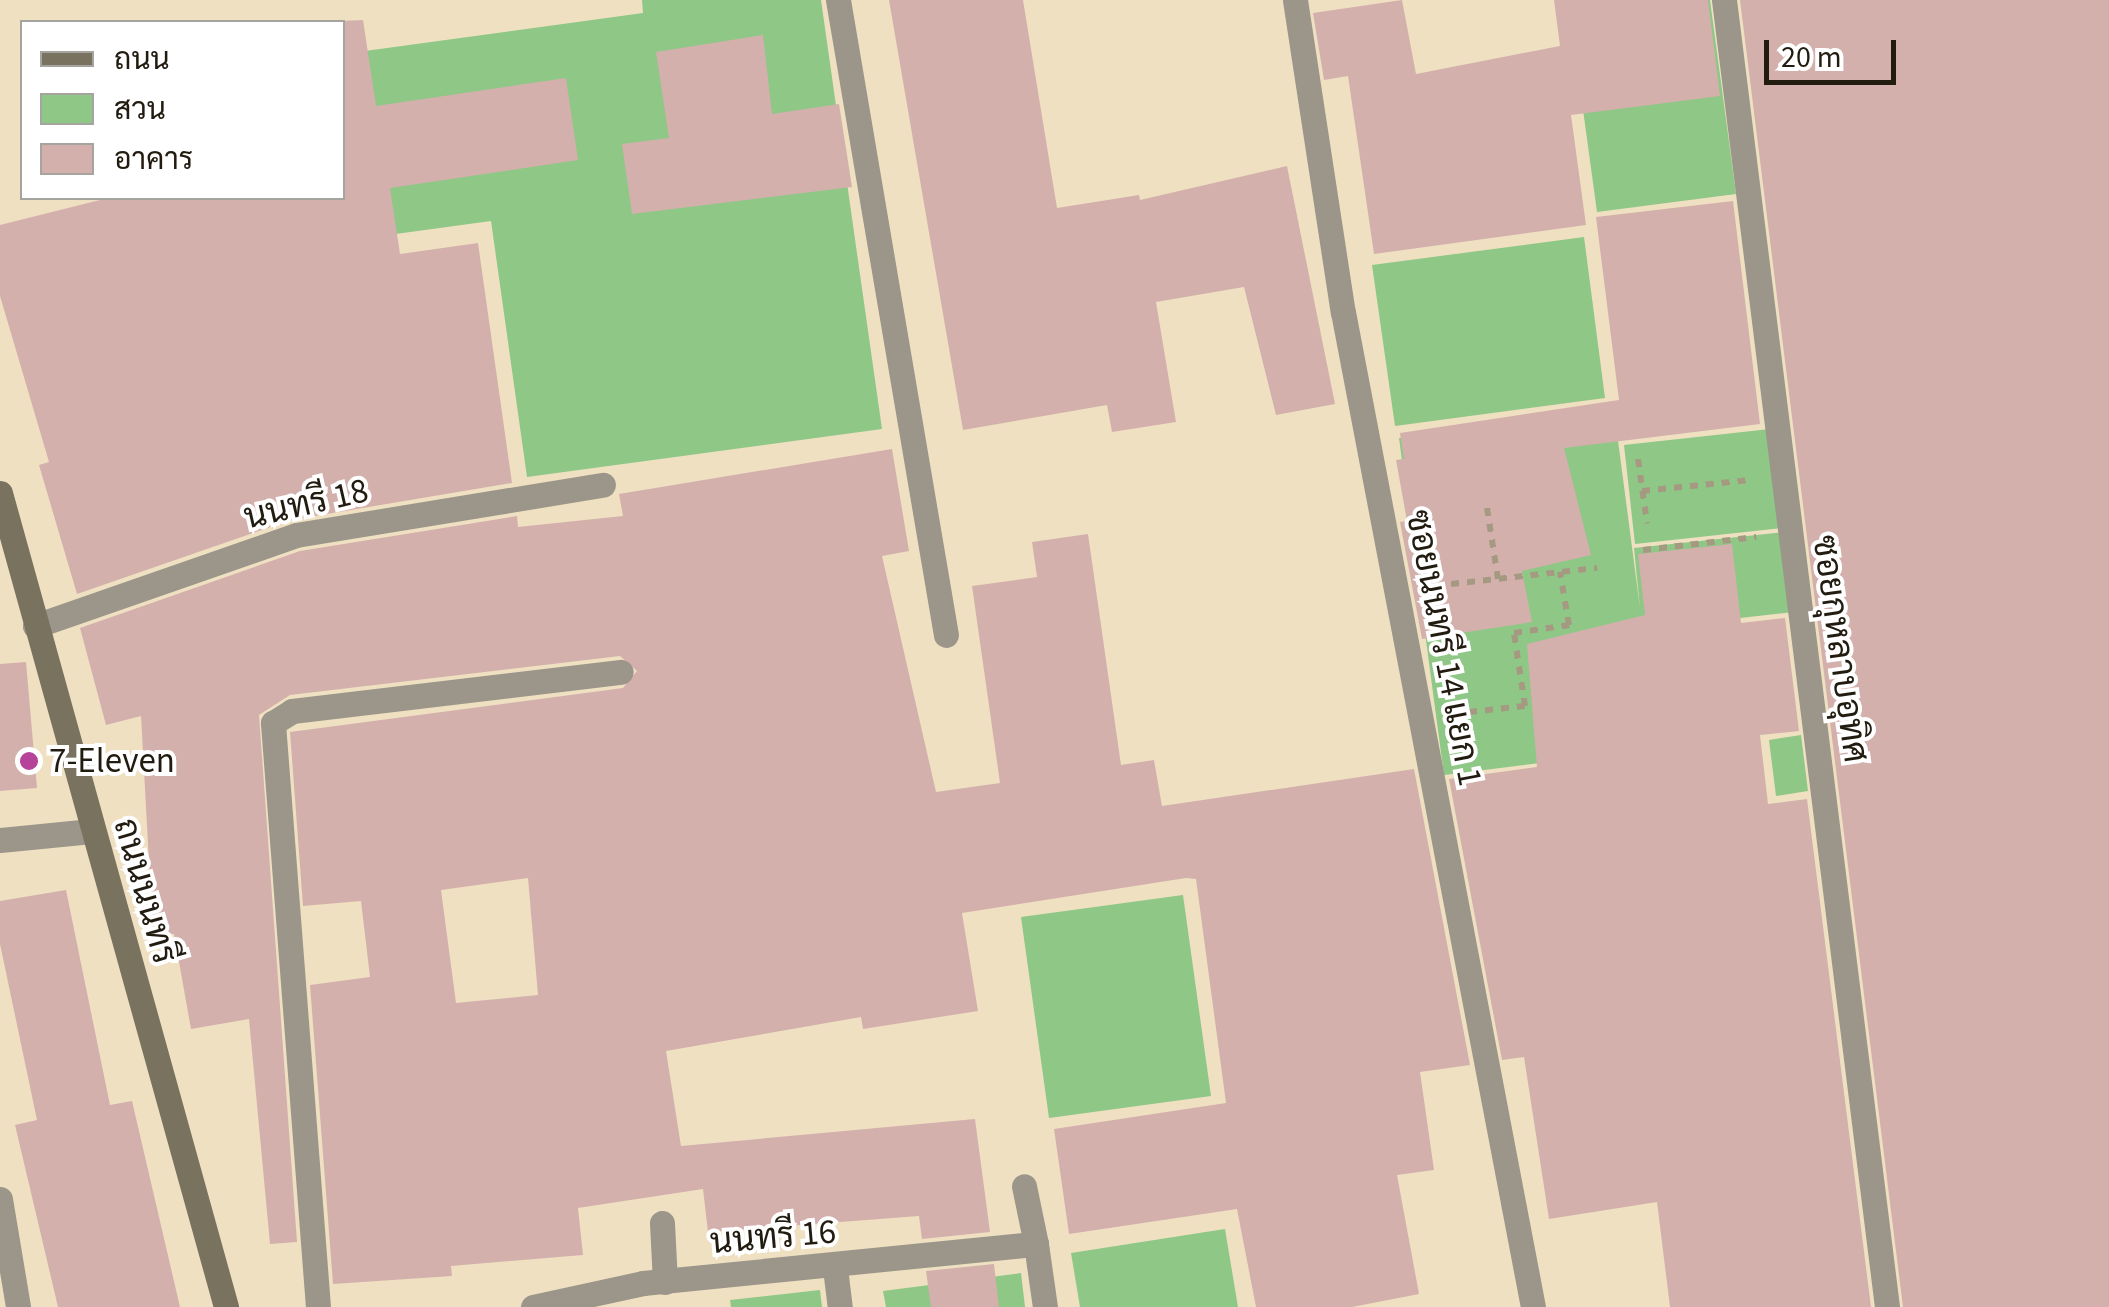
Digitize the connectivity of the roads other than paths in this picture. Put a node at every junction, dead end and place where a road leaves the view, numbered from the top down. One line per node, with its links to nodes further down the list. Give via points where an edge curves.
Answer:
1 (838, 0): 7 (street)
2 (1294, 0): 23 (street, ซอยนนทรี 14 แยก 1, via 1344,312)
3 (1724, 0): 24 (street, ซอยกุหลาบอุทิศ)
4 (603, 485): 6 (street, นนทรี 18, via 296,535)
5 (0, 493): 6 (street, ถนนนนทรี)
6 (35, 626): 9 (street, ถนนนนทรี)
7 (946, 635)
8 (621, 672): 19 (street, via 292,710 273,722)
9 (92, 831): 10 (street); 18 (street, ถนนนนทรี)
10 (0, 840)
11 (1024, 1186): 14 (street)
12 (0, 1199): 17 (street)
13 (662, 1223): 16 (street)
14 (1029, 1244): 15 (street, นนทรี 16); 22 (street)
15 (835, 1268): 16 (street, นนทรี 16); 21 (street)
16 (665, 1282): 20 (street, นนทรี 16)
17 (18, 1307)
18 (226, 1307)
19 (318, 1307)
20 (532, 1307)
21 (840, 1307)
22 (1045, 1307)
23 (1533, 1307)
24 (1888, 1307)

